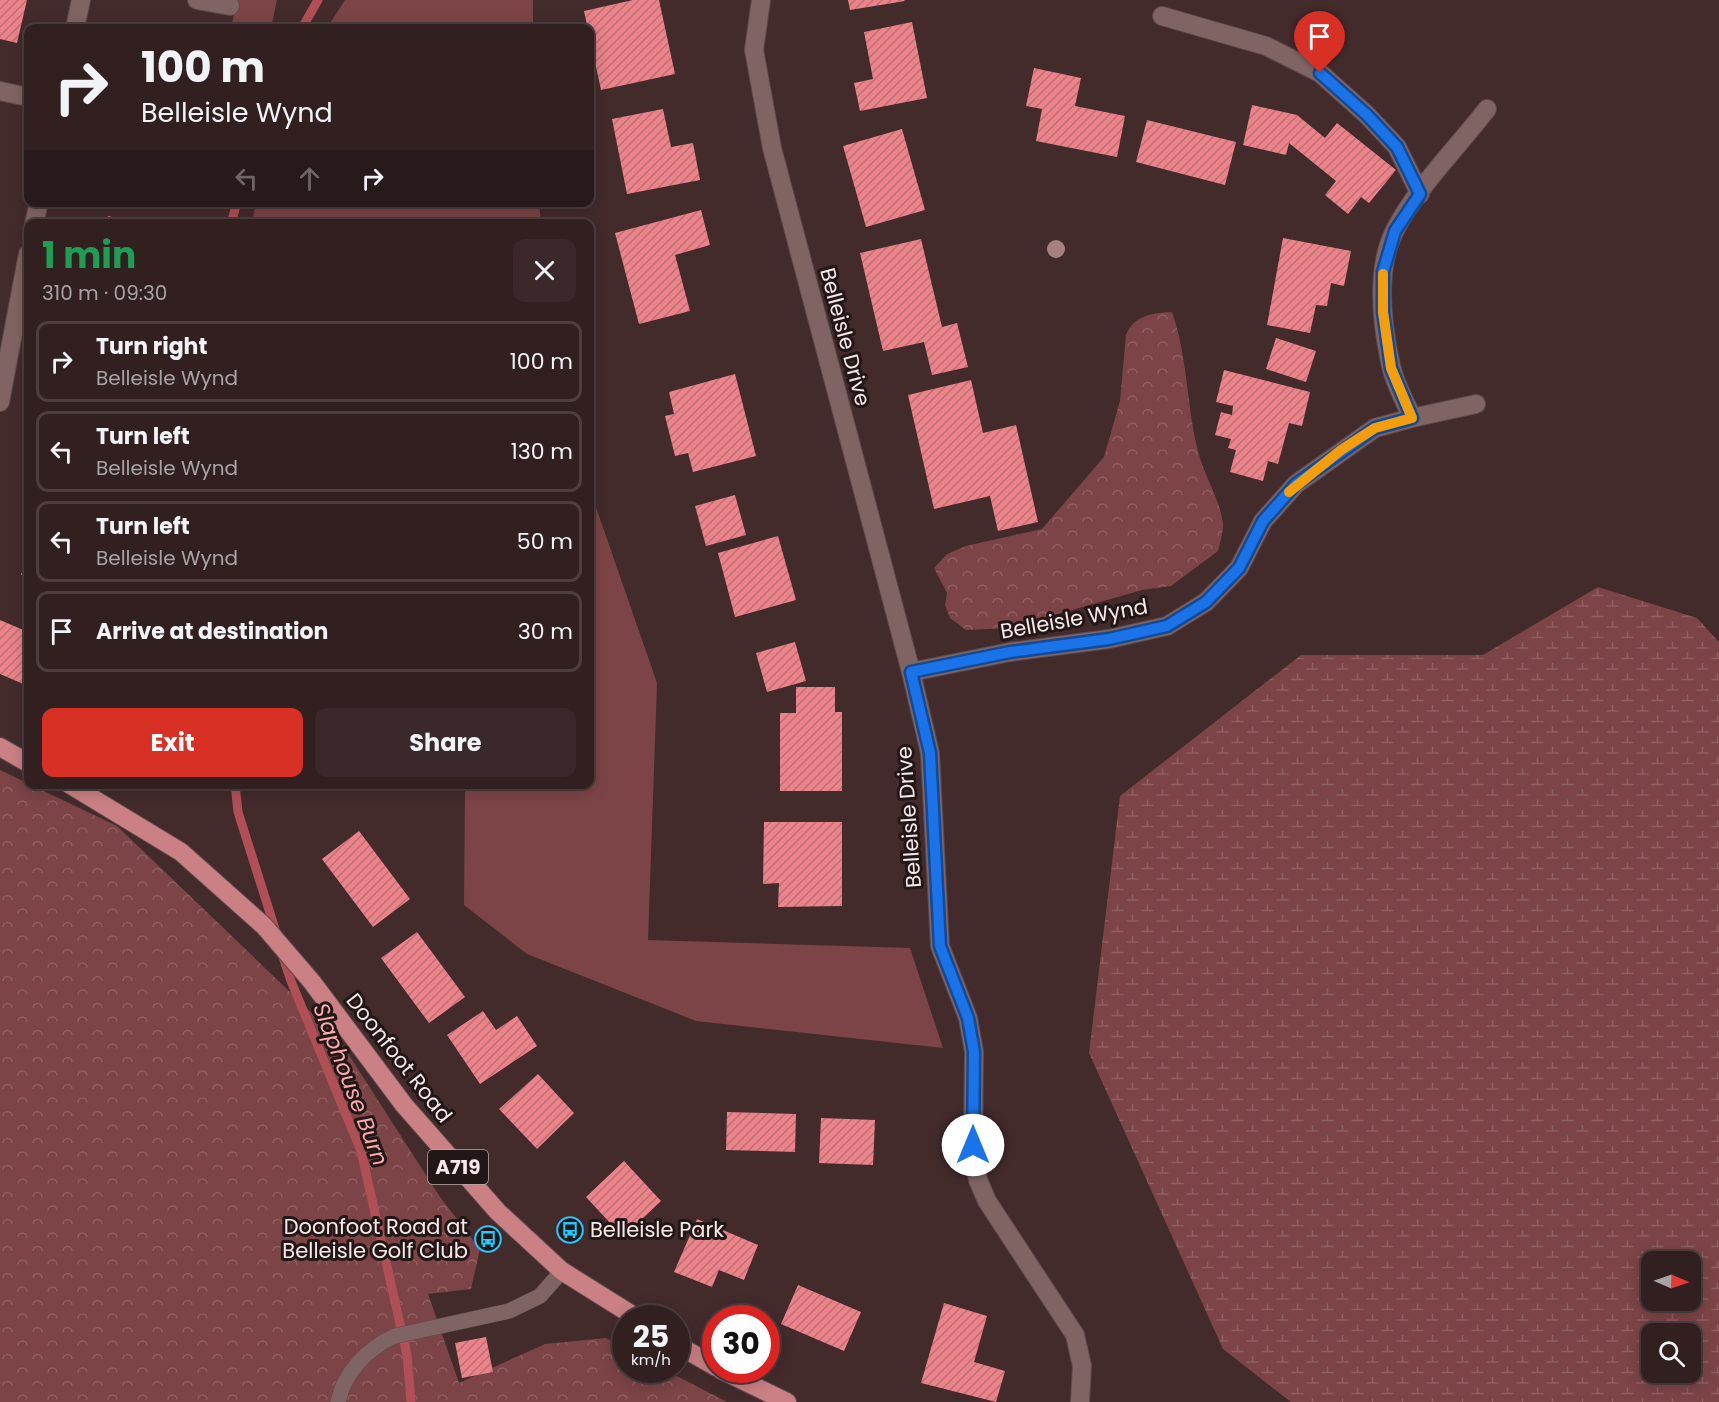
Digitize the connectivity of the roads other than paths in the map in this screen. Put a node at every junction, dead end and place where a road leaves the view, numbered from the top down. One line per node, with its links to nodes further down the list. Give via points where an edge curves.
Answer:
1 (81, 0): 6 (street)
2 (197, 0): 4 (street)
3 (761, 0): 15 (street, Belleisle Drive, via 754,50 772,148)
4 (230, 6)
5 (1162, 16): 10 (street, via 1266,46 1320,73 1397,147)
6 (76, 24)
7 (0, 91): 8 (street)
8 (24, 96)
9 (1487, 109): 10 (street)
10 (1420, 194): 14 (street, via 1395,231 1383,272 1383,312 1391,368)
11 (24, 275): 12 (street)
12 (0, 402)
13 (1476, 404): 14 (street, Belleisle Wynd)
14 (1412, 418): 15 (street, Belleisle Wynd, via 1375,428 1296,484 1263,521 1239,568 1206,602 1167,626)
15 (911, 672): 24 (street, Belleisle Drive, via 930,753 940,946 968,1018 974,1052 973,1145 978,1180 987,1201 1075,1335 1082,1366)
16 (0, 747): 17 (main road)
17 (24, 761)
18 (77, 789): 19 (main road, Doonfoot Road / A719, via 181,852 264,926 312,982 404,1105 498,1212)
19 (562, 1271): 20 (main road, Doonfoot Road / A719); 22 (lane, via 540,1296 509,1311 395,1336 380,1343 347,1378)
20 (616, 1305)
21 (748, 1383): 23 (main road)
22 (338, 1402)
23 (787, 1402)
24 (1080, 1402)

